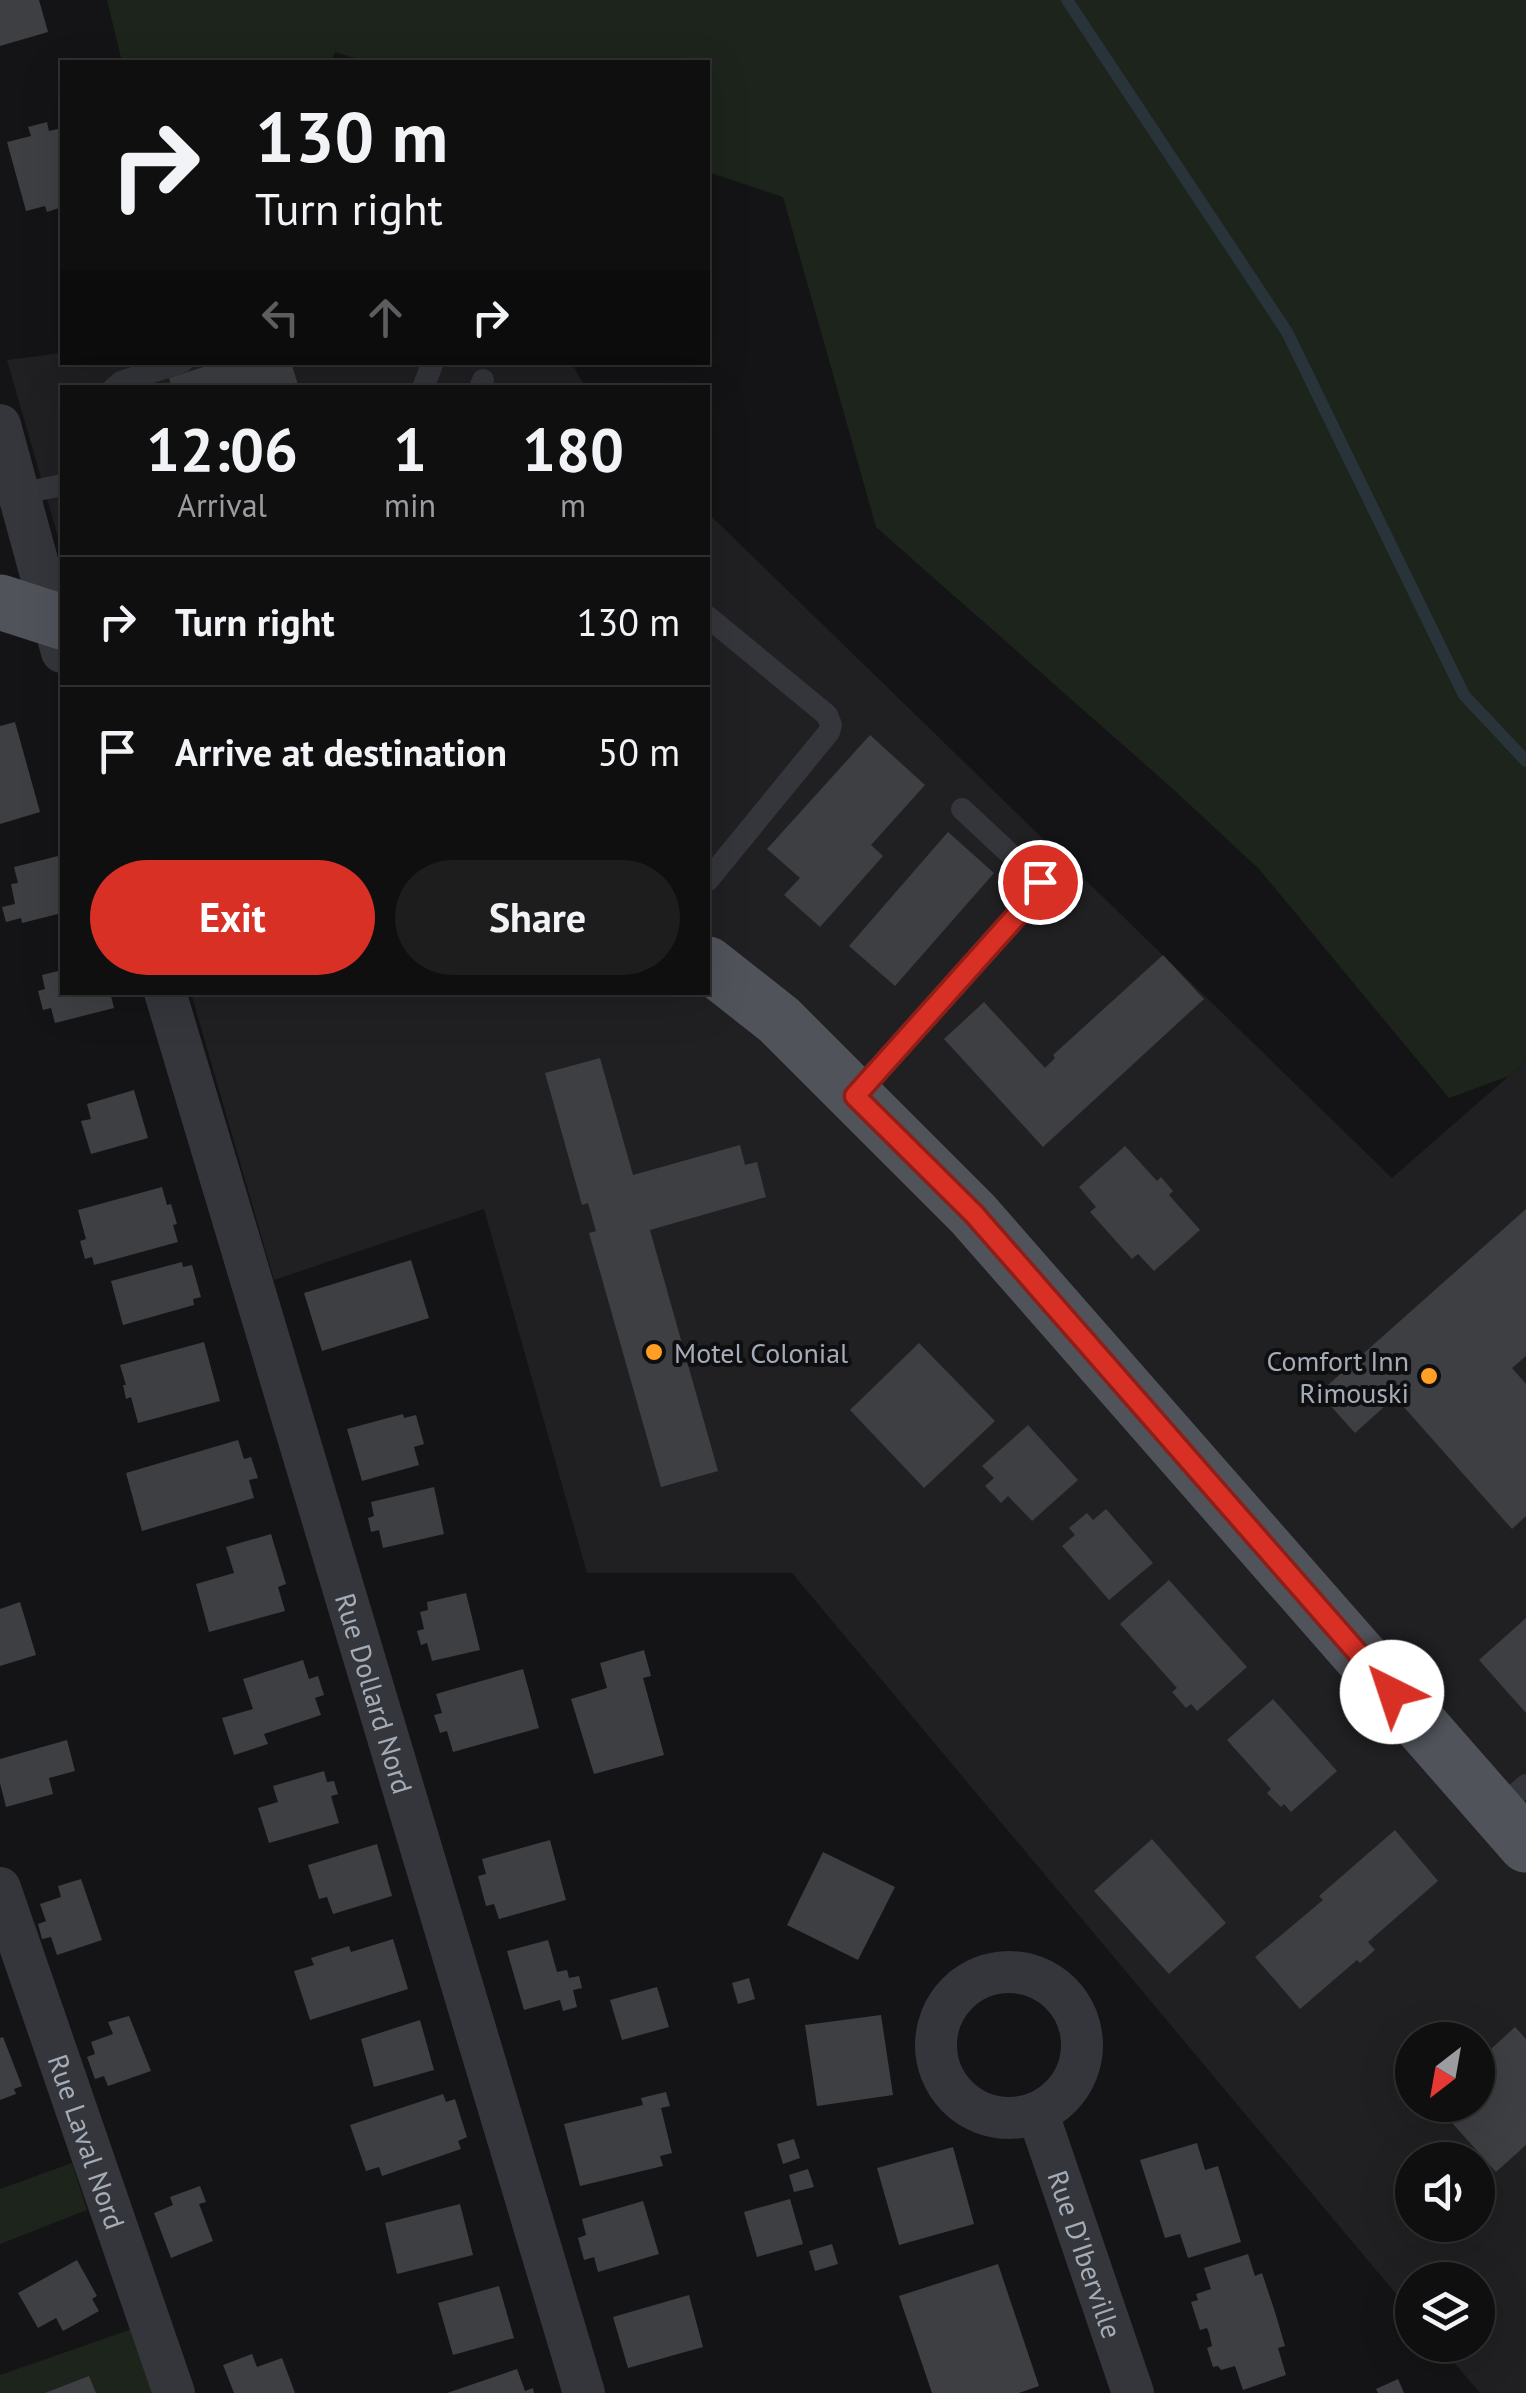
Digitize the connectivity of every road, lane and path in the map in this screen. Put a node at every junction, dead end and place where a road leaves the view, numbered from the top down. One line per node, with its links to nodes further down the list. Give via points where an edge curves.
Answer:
1 (173, 365): 2 (lane)
2 (118, 385)
3 (0, 425): 5 (street)
4 (60, 484): 5 (lane)
5 (19, 494): 8 (street)
6 (0, 602): 8 (main road)
7 (710, 618): 10 (lane, via 831,725)
8 (59, 631)
9 (962, 809): 13 (lane, via 1040,889)
10 (710, 878)
11 (710, 966): 13 (main road, via 780,1020)
12 (165, 995): 18 (street, Rue Dollard Nord)
13 (855, 1096): 14 (main road, via 974,1214)
14 (1516, 1813)
15 (0, 1888): 17 (street, Rue Laval Nord)
16 (1038, 2114): 19 (street, Rue D'Iberville)
17 (174, 2393)
18 (584, 2393)
19 (1134, 2393)

